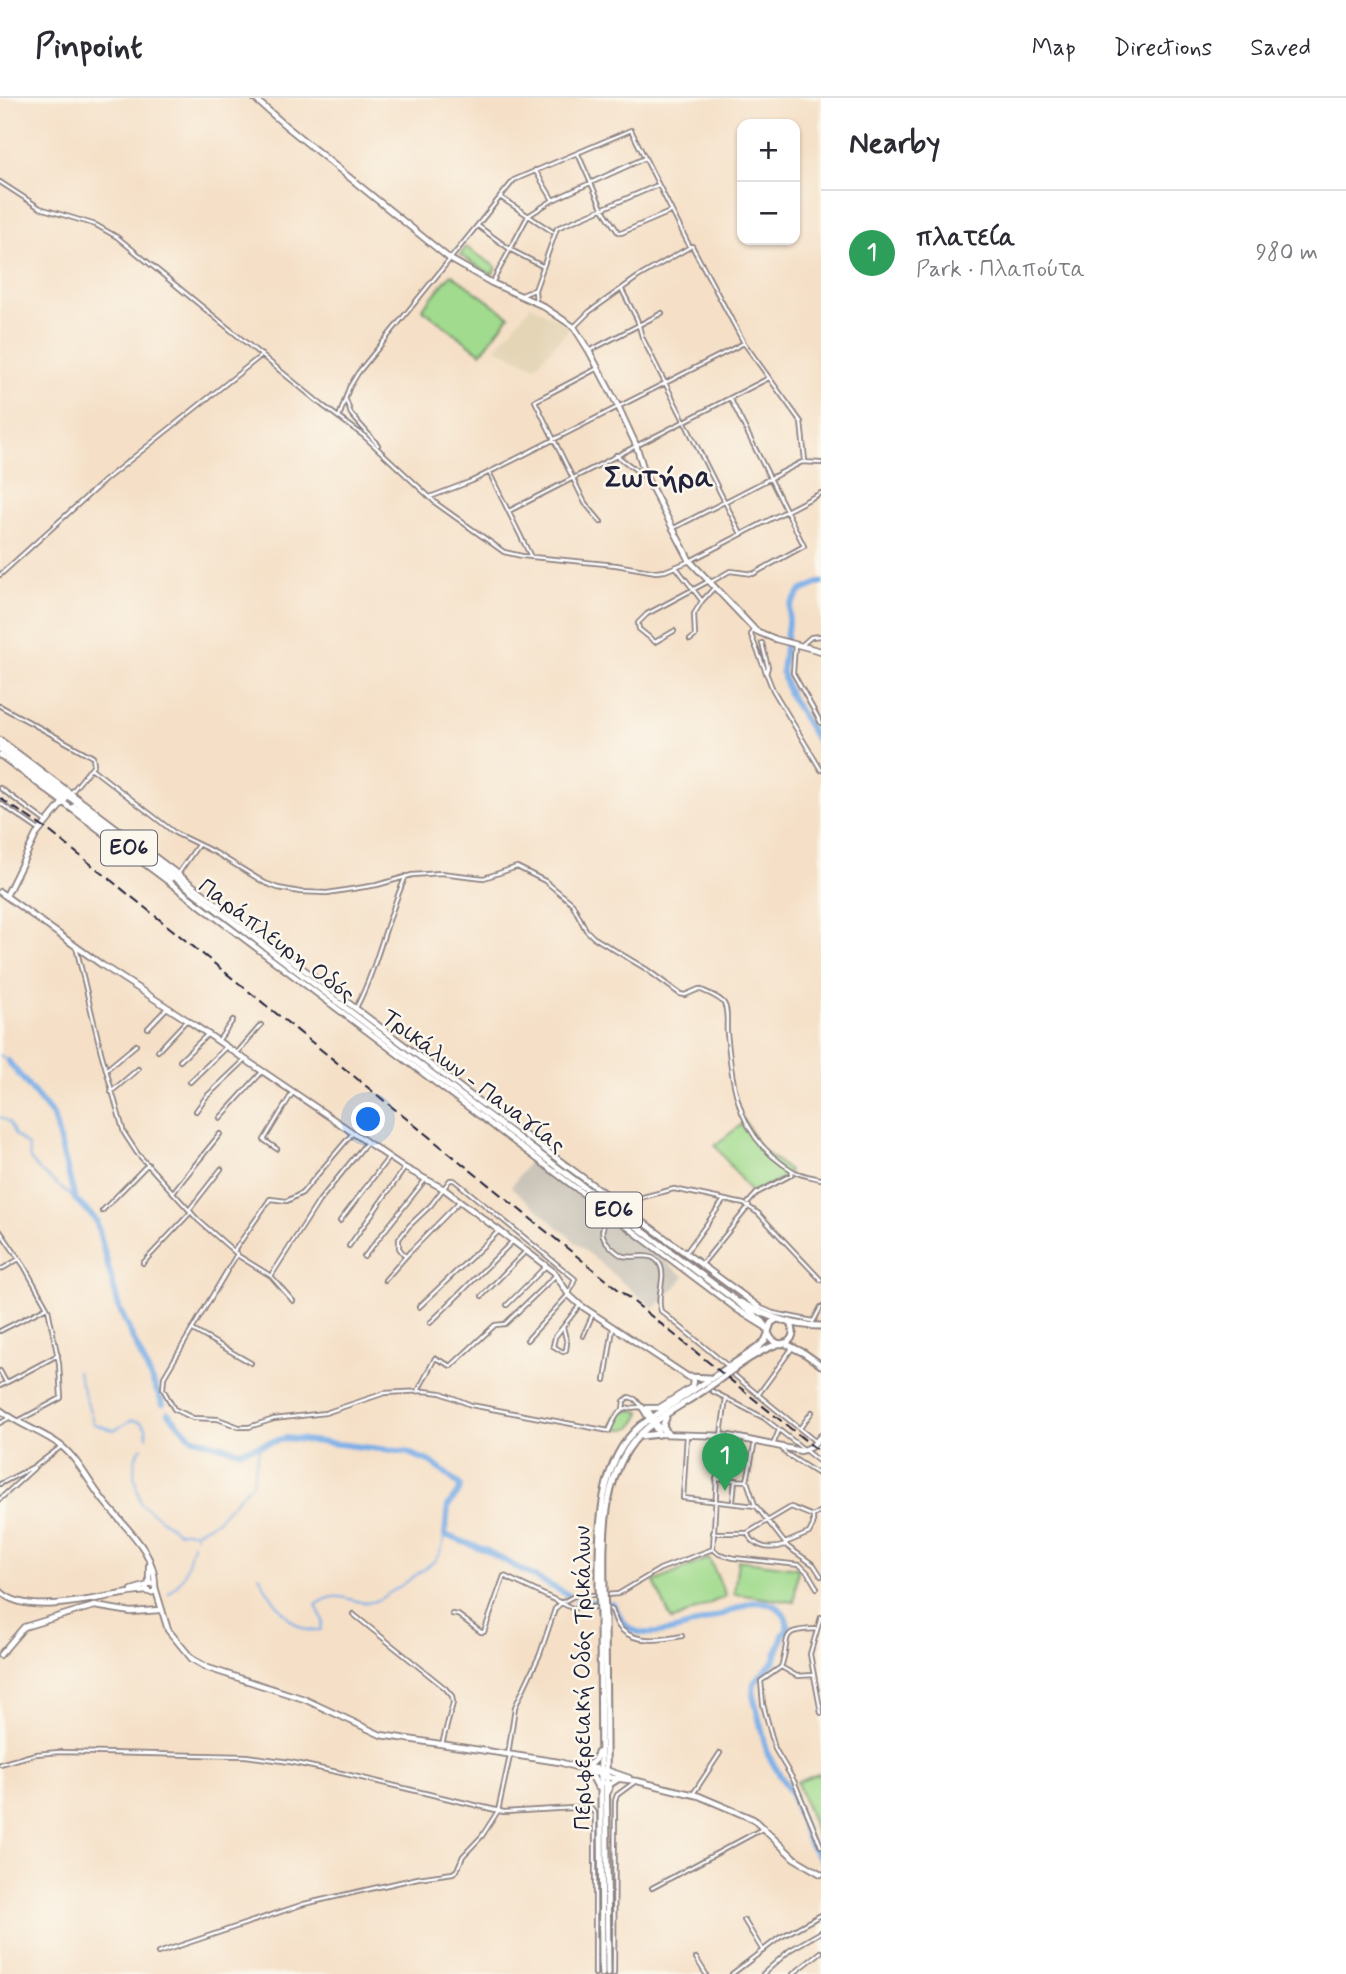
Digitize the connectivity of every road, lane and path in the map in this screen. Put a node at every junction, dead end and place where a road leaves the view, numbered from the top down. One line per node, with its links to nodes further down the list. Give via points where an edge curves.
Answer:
1 (254, 98): 18 (street)
2 (578, 154): 3 (street, via 631,131); 4 (street); 6 (street)
3 (645, 158): 6 (street); 7 (street)
4 (535, 170): 8 (street, via 514,180); 9 (street)
5 (0, 182): 31 (street, via 40,208 112,233)
6 (591, 182): 9 (street); 10 (street)
7 (658, 185): 10 (street); 11 (street)
8 (500, 197): 12 (street); 13 (street)
9 (553, 200): 12 (street)
10 (602, 208): 11 (street, via 621,233); 14 (street, via 562,224)
11 (672, 212): 23 (street, via 690,247)
12 (528, 216): 14 (street); 17 (street)
13 (478, 226): 16 (street); 17 (street)
14 (554, 232): 19 (street)
15 (692, 246): 29 (street)
16 (458, 249): 18 (street); 20 (street)
17 (511, 250): 19 (street); 21 (street)
18 (450, 259): 20 (street); 35 (street, via 358,373)
19 (542, 266): 22 (street)
20 (464, 268): 21 (street)
21 (492, 283): 24 (street)
22 (534, 290): 24 (street); 25 (street)
23 (622, 290): 27 (street); 28 (street)
24 (522, 295): 25 (street)
25 (536, 303): 27 (street)
26 (662, 313): 28 (street)
27 (574, 327): 30 (street)
28 (638, 327): 30 (street); 34 (street)
29 (744, 343): 33 (street); 34 (street)
30 (589, 351): 32 (street)
31 (262, 355): 38 (street); 63 (street, via 105,480)
32 (598, 368): 37 (street); 40 (street, via 536,399)
33 (769, 378): 36 (street); 44 (street, via 801,422)
34 (665, 382): 37 (street); 39 (street)
35 (346, 398): 38 (street); 42 (street, via 351,414)
36 (730, 398): 39 (street); 49 (street)
37 (618, 406): 40 (street); 41 (street)
38 (339, 417): 42 (street)
39 (684, 421): 41 (street); 53 (street)
40 (552, 439): 46 (street); 48 (street)
41 (636, 445): 43 (street); 47 (street)
42 (379, 448): 52 (street)
43 (616, 455): 47 (street); 48 (street)
44 (805, 461): 45 (street); 49 (street)
45 (821, 463)
46 (489, 472): 50 (street); 55 (street)
47 (646, 477): 58 (street)
48 (572, 478): 55 (street); 57 (street)
49 (771, 478): 53 (street); 56 (street)
50 (445, 493): 52 (street); 54 (street)
51 (821, 493): 56 (street)
52 (429, 497): 54 (street)
53 (725, 502): 58 (street); 59 (street)
54 (437, 504): 60 (street, via 500,550)
55 (509, 510): 60 (street)
56 (787, 510): 59 (street); 64 (street, via 803,548 753,574 730,571)
57 (601, 522)
58 (672, 529): 61 (street)
59 (741, 534): 61 (street)
60 (531, 556): 62 (street, via 656,572)
61 (690, 561): 62 (street); 64 (street)
62 (676, 567): 66 (street)
63 (0, 575)
64 (710, 581): 65 (street); 66 (street)
65 (716, 587): 67 (street); 68 (street)
66 (693, 590): 67 (street); 69 (street, via 646,614 638,623 655,642)
67 (702, 601): 72 (street, via 694,614 695,636)
68 (753, 628): 70 (street); 76 (street)
69 (674, 631)
70 (766, 636): 73 (street); 74 (street)
71 (821, 636): 75 (street, via 807,639)
72 (690, 640)
73 (762, 643): 76 (street); 78 (street)
74 (794, 644): 75 (street); 80 (street, via 793,673)
75 (802, 646): 77 (street)
76 (756, 647): 78 (street)
77 (821, 651)
78 (766, 674): 84 (street)
79 (0, 706): 83 (street, via 89,754 94,761)
80 (821, 723)
81 (0, 744): 86 (main road, Τρικάλων - Παναγίας / ΕΟ6)
82 (0, 755): 86 (street, Παράπλευρη Οδός)
83 (91, 768): 86 (street); 90 (street, via 162,824)
84 (821, 770)
85 (0, 788): 88 (street)
86 (67, 798): 88 (street); 91 (street, Παράπλευρη Οδός); 96 (main road, Τρικάλων - Παναγίας / ΕΟ6); 97 (street, Παράπλευρη Οδός)
87 (0, 803): 89 (street)
88 (46, 822): 89 (street)
89 (39, 830): 94 (street)
90 (199, 845): 91 (street); 92 (street, via 271,886 300,892 327,893)
91 (178, 874): 99 (street, Παράπλευρη Οδός)
92 (406, 876): 99 (street); 132 (street, via 438,873 484,878 522,869 547,882 574,905 586,930 598,941 680,994 700,989 721,1000 743,1116 760,1147)
93 (0, 892): 94 (street)
94 (6, 896): 95 (street)
95 (76, 947): 98 (street); 113 (street)
96 (320, 989): 97 (main road); 99 (main road, Τρικάλων - Παναγίας / ΕΟ6)
97 (320, 997): 100 (street, Παράπλευρη Οδός)
98 (168, 1007): 101 (street); 104 (street)
99 (354, 1011): 100 (main road); 119 (main road, Τρικάλων - Παναγίας / ΕΟ6)
100 (345, 1015): 145 (street, Παράπλευρη Οδός)
101 (187, 1020): 105 (street); 109 (street)
102 (233, 1020): 106 (street)
103 (261, 1025): 110 (street)
104 (148, 1028)
105 (208, 1034): 106 (street); 112 (street)
106 (218, 1041): 108 (street)
107 (136, 1045): 113 (street)
108 (226, 1047): 110 (street); 116 (street)
109 (158, 1051)
110 (236, 1054): 111 (street)
111 (245, 1060): 115 (street); 120 (street)
112 (180, 1061)
113 (107, 1069): 117 (street)
114 (138, 1069): 117 (street)
115 (262, 1072): 118 (street); 122 (street)
116 (190, 1082)
117 (111, 1092): 129 (street, via 124,1133)
118 (293, 1092): 124 (street); 127 (street, via 264,1140)
119 (470, 1098): 121 (street); 123 (main road, Τρικάλων - Παναγίας / ΕΟ6)
120 (196, 1111)
121 (497, 1115): 123 (main road); 142 (street)
122 (220, 1118)
123 (498, 1123): 169 (main road, Τρικάλων - Παναγίας / ΕΟ6)
124 (353, 1133): 126 (street); 153 (street, via 302,1193 288,1201 270,1199)
125 (220, 1135): 138 (street)
126 (367, 1142): 128 (street); 164 (street, via 318,1201)
127 (277, 1149)
128 (389, 1157): 130 (street); 146 (street)
129 (148, 1164): 138 (street); 143 (street)
130 (405, 1168): 135 (street); 151 (street)
131 (220, 1169): 144 (street)
132 (792, 1170): 133 (street); 134 (street)
133 (797, 1173): 134 (street); 136 (street)
134 (791, 1175): 141 (street, via 757,1193)
135 (425, 1179): 137 (street); 157 (street)
136 (821, 1179)
137 (444, 1189): 140 (street); 147 (street, via 453,1179); 156 (street, via 399,1239)
138 (174, 1191): 144 (street)
139 (724, 1200): 141 (street); 142 (street, via 671,1189 640,1198); 154 (street)
140 (461, 1201): 149 (street); 156 (street)
141 (749, 1204): 161 (street); 166 (street)
142 (624, 1209): 154 (street)
143 (102, 1211)
144 (190, 1211): 153 (street); 159 (street)
145 (612, 1215): 187 (street, Παράπλευρη Οδός); 197 (street, via 601,1229 607,1244 621,1255 649,1256 659,1263 661,1311)
146 (341, 1221)
147 (509, 1224): 149 (street); 167 (street, via 575,1278)
148 (0, 1231): 158 (street)
149 (501, 1231): 150 (street); 174 (street)
150 (514, 1240): 152 (street); 180 (street)
151 (349, 1245)
152 (527, 1250): 160 (street); 168 (street)
153 (234, 1251): 155 (street)
154 (685, 1254): 161 (street)
155 (237, 1255): 164 (street); 185 (street)
156 (405, 1256): 165 (street)
157 (364, 1258)
158 (19, 1259): 162 (street); 173 (street)
159 (144, 1263)
160 (546, 1266): 163 (street); 171 (street)
161 (700, 1266): 176 (street)
162 (0, 1269)
163 (556, 1275): 167 (street); 205 (street, via 505,1324 495,1325 451,1366 435,1358)
164 (271, 1276): 170 (street)
165 (385, 1280)
166 (821, 1280)
167 (569, 1294): 172 (street); 190 (street)
168 (482, 1296)
169 (731, 1297): 176 (main road, Τρικάλων - Παναγίας / ΕΟ6); 187 (main road, Τρικάλων - Παναγίας / ΕΟ6)
170 (293, 1301)
171 (507, 1305)
172 (580, 1305): 177 (street); 183 (street)
173 (47, 1307): 186 (street); 194 (street)
174 (419, 1307)
175 (821, 1307): 181 (street)
176 (757, 1309): 178 (main road, Τρικάλων - Παναγίας / ΕΟ6); 181 (street)
177 (593, 1314): 184 (street); 189 (street)
178 (777, 1319): 179 (main road, ΕΟ6); 187 (main road)
179 (790, 1322): 181 (main road, ΕΟ6); 188 (main road)
180 (430, 1323)
181 (811, 1324): 182 (main road, ΕΟ6); 188 (main road, ΕΟ6)
182 (821, 1326)
183 (563, 1327): 183 (street, via 567,1343 563,1352 552,1343)
184 (613, 1328): 200 (street); 202 (street)
185 (193, 1330): 195 (street); 205 (street, via 162,1381 172,1406 193,1418 249,1427 325,1413 385,1393)
186 (0, 1331)
187 (768, 1331): 191 (main road, ΕΟ6, via 772,1340); 197 (main road, Περιφερειακή Οδός Τρικάλων, via 762,1345)
188 (793, 1335): 191 (main road, ΕΟ6); 193 (main road)
189 (583, 1336)
190 (527, 1340)
191 (781, 1343): 192 (main road); 212 (main road, Περιφερειακή Οδός Τρικάλων, via 752,1357)
192 (793, 1347): 193 (main road); 207 (street)
193 (804, 1353): 196 (main road)
194 (58, 1355): 203 (street); 215 (street, via 61,1396)
195 (251, 1363)
196 (821, 1365)
197 (729, 1367): 201 (main road, Περιφερειακή Οδός Τρικάλων)
198 (0, 1371): 203 (street)
199 (734, 1375): 207 (street)
200 (690, 1377): 201 (main road); 214 (street, via 694,1382 691,1388)
201 (715, 1377): 214 (main road, Περιφερειακή Οδός Τρικάλων)
202 (605, 1380)
203 (6, 1382): 204 (street)
204 (0, 1386)
205 (418, 1391): 209 (street, via 609,1431)
206 (712, 1391): 208 (street)
207 (758, 1395): 217 (street)
208 (726, 1398): 218 (street); 222 (street)
209 (623, 1409): 214 (street); 214 (street, via 624,1401 635,1399)
210 (0, 1410): 213 (street)
211 (812, 1412): 217 (street)
212 (667, 1415): 214 (main road, Περιφερειακή Οδός Τρικάλων); 220 (main road, via 663,1424)
213 (10, 1417): 215 (street); 216 (street)
214 (648, 1417): 219 (street); 220 (street); 224 (main road, Περιφερειακή Οδός Τρικάλων); 256 (main road, Περιφερειακή Οδός Τρικάλων, via 627,1440 608,1481 599,1532)
215 (16, 1422): 228 (street)
216 (0, 1423)
217 (800, 1429): 226 (street)
218 (779, 1430): 227 (street); 231 (street)
219 (659, 1434): 220 (street); 224 (main road)
220 (668, 1434): 221 (street)
221 (687, 1435): 222 (street); 244 (street, via 683,1498)
222 (720, 1435): 225 (street); 237 (street)
223 (821, 1436): 226 (street)
224 (638, 1437): 256 (main road, Περιφερειακή Οδός Τρικάλων, via 621,1463 610,1495)
225 (755, 1440): 227 (street); 239 (street)
226 (816, 1442): 229 (street); 231 (street)
227 (772, 1445): 230 (street)
228 (61, 1446): 234 (street); 255 (street, via 133,1534 153,1572)
229 (821, 1446)
230 (782, 1447): 231 (street); 235 (street)
231 (805, 1451): 232 (street)
232 (814, 1459): 233 (street); 235 (street)
233 (821, 1462)
234 (37, 1465): 240 (street); 241 (street)
235 (809, 1469): 236 (street)
236 (821, 1476)
237 (716, 1479): 238 (street); 244 (street)
238 (735, 1480): 239 (street); 245 (street)
239 (747, 1481): 246 (street)
240 (0, 1484)
241 (10, 1490): 242 (street); 243 (street)
242 (0, 1491)
243 (0, 1499)
244 (715, 1501): 245 (street); 250 (street)
245 (732, 1502): 246 (street)
246 (755, 1505): 249 (street)
247 (821, 1511): 248 (street)
248 (813, 1516): 249 (street, via 791,1507); 252 (street, via 809,1533)
249 (767, 1520): 251 (street); 252 (street)
250 (713, 1532): 251 (street); 253 (street)
251 (747, 1533): 252 (street, via 761,1546)
252 (785, 1544): 254 (street, via 814,1565)
253 (713, 1549): 257 (street, via 734,1558 799,1565); 262 (street, via 660,1569 618,1594 576,1595)
254 (821, 1576)
255 (152, 1585): 259 (street); 260 (street); 261 (street)
256 (602, 1588): 274 (main road, Περιφερειακή Οδός Τρικάλων, bridge)
257 (817, 1588)
258 (0, 1591): 260 (street, via 17,1602 40,1606)
259 (150, 1592): 260 (street); 261 (street)
260 (123, 1594)
261 (160, 1601): 263 (street)
262 (561, 1603): 265 (street, via 504,1576 483,1632); 268 (street, via 572,1608 610,1608 621,1629 637,1638); 276 (street, via 516,1707)
263 (161, 1609): 269 (street, via 131,1612 95,1606 80,1610 24,1627); 273 (street, via 180,1646 208,1668 304,1699 374,1733)
264 (353, 1614): 273 (street, via 452,1696)
265 (452, 1614)
266 (821, 1617): 267 (street)
267 (817, 1629): 270 (street, via 790,1633); 271 (street, via 810,1654)
268 (682, 1636)
269 (0, 1655)
270 (780, 1667): 271 (street, via 797,1676); 286 (street, via 761,1681 763,1704 775,1749)
271 (814, 1675): 272 (street)
272 (821, 1713)
273 (442, 1745): 276 (street)
274 (603, 1748): 278 (main road); 279 (main road, Περιφερειακή Οδός Τρικάλων); 280 (main road)
275 (720, 1752): 282 (street)
276 (509, 1755): 278 (street); 284 (street)
277 (0, 1763): 284 (street, via 59,1752 246,1756 337,1772)
278 (588, 1769): 279 (street); 283 (main road)
279 (603, 1773): 280 (street); 283 (main road, Περιφερειακή Οδός Τρικάλων)
280 (616, 1776): 281 (street); 283 (main road)
281 (637, 1781): 282 (street); 299 (street, via 615,1801)
282 (693, 1794): 285 (street, via 742,1813)
283 (603, 1804): 297 (main road, Περιφερειακή Οδός Τρικάλων); 298 (main road, Περιφερειακή Οδός Τρικάλων)
284 (499, 1811): 294 (street, via 453,1873 292,1908); 296 (street, via 587,1807 594,1811)
285 (764, 1828): 287 (street, via 794,1858); 288 (street)
286 (821, 1846)
287 (821, 1874)
288 (652, 1888)
289 (821, 1914): 292 (street)
290 (744, 1920): 292 (street)
291 (821, 1933): 302 (street, via 788,1952)
292 (762, 1951): 301 (street)
293 (821, 1952): 303 (street)
294 (158, 1953)
295 (696, 1958): 300 (street)
296 (595, 1974)
297 (602, 1974)
298 (608, 1974)
299 (614, 1974)
300 (706, 1974)
301 (733, 1974)
302 (763, 1974)
303 (793, 1974)

